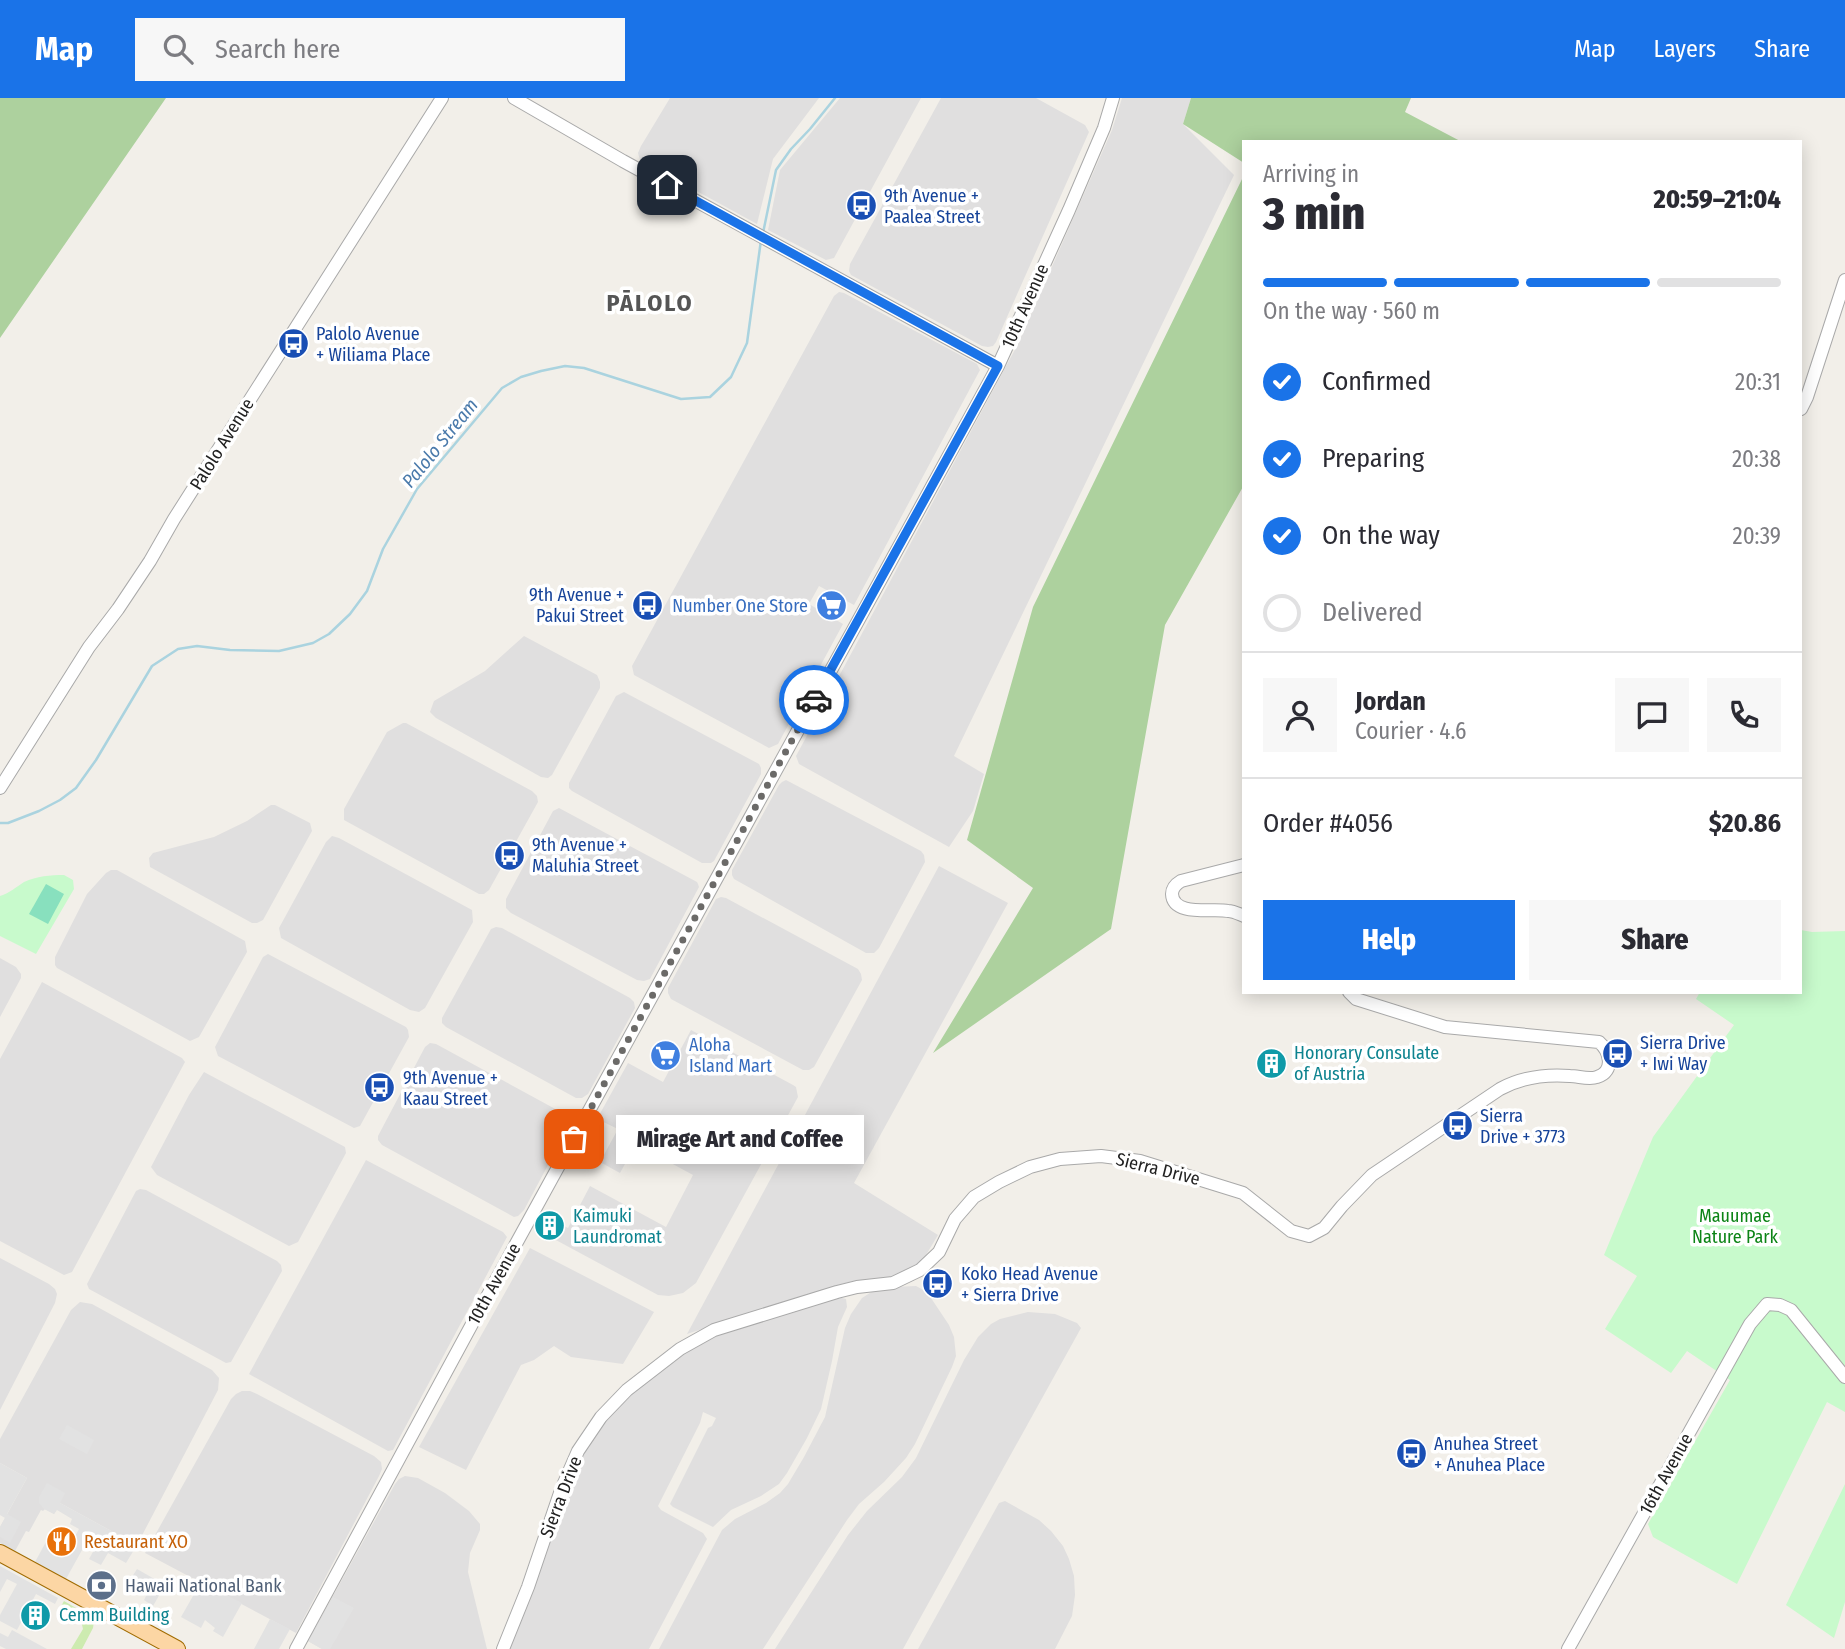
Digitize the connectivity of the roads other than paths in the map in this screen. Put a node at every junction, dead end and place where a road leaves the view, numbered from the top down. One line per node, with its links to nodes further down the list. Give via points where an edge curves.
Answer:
1 (442, 98): 7 (street, Palolo Avenue, via 150,561)
2 (514, 98): 5 (street)
3 (1113, 98): 5 (street, 10th Avenue, via 1104,128)
4 (1845, 280): 6 (street)
5 (998, 366): 14 (street, 10th Avenue)
6 (1802, 407)
7 (0, 788)
8 (1242, 866): 9 (street, via 1181,881 1172,895 1184,909)
9 (1242, 915)
10 (1351, 994): 15 (street, Sierra Drive, via 1445,1027 1599,1042 1610,1060 1603,1074 1595,1078 1551,1074 1500,1089 1372,1175 1324,1228 1309,1236 1291,1231 1243,1193 1176,1171 1101,1156 1060,1159 1030,1167 974,1197 955,1219 939,1252 907,1277 815,1298 702,1336 627,1390 583,1441)
11 (1845, 1377): 16 (street, 16th Avenue, via 1791,1310 1767,1304 1750,1324)
12 (0, 1553): 13 (main road)
13 (177, 1649)
14 (296, 1649)
15 (503, 1649)
16 (1568, 1649)

